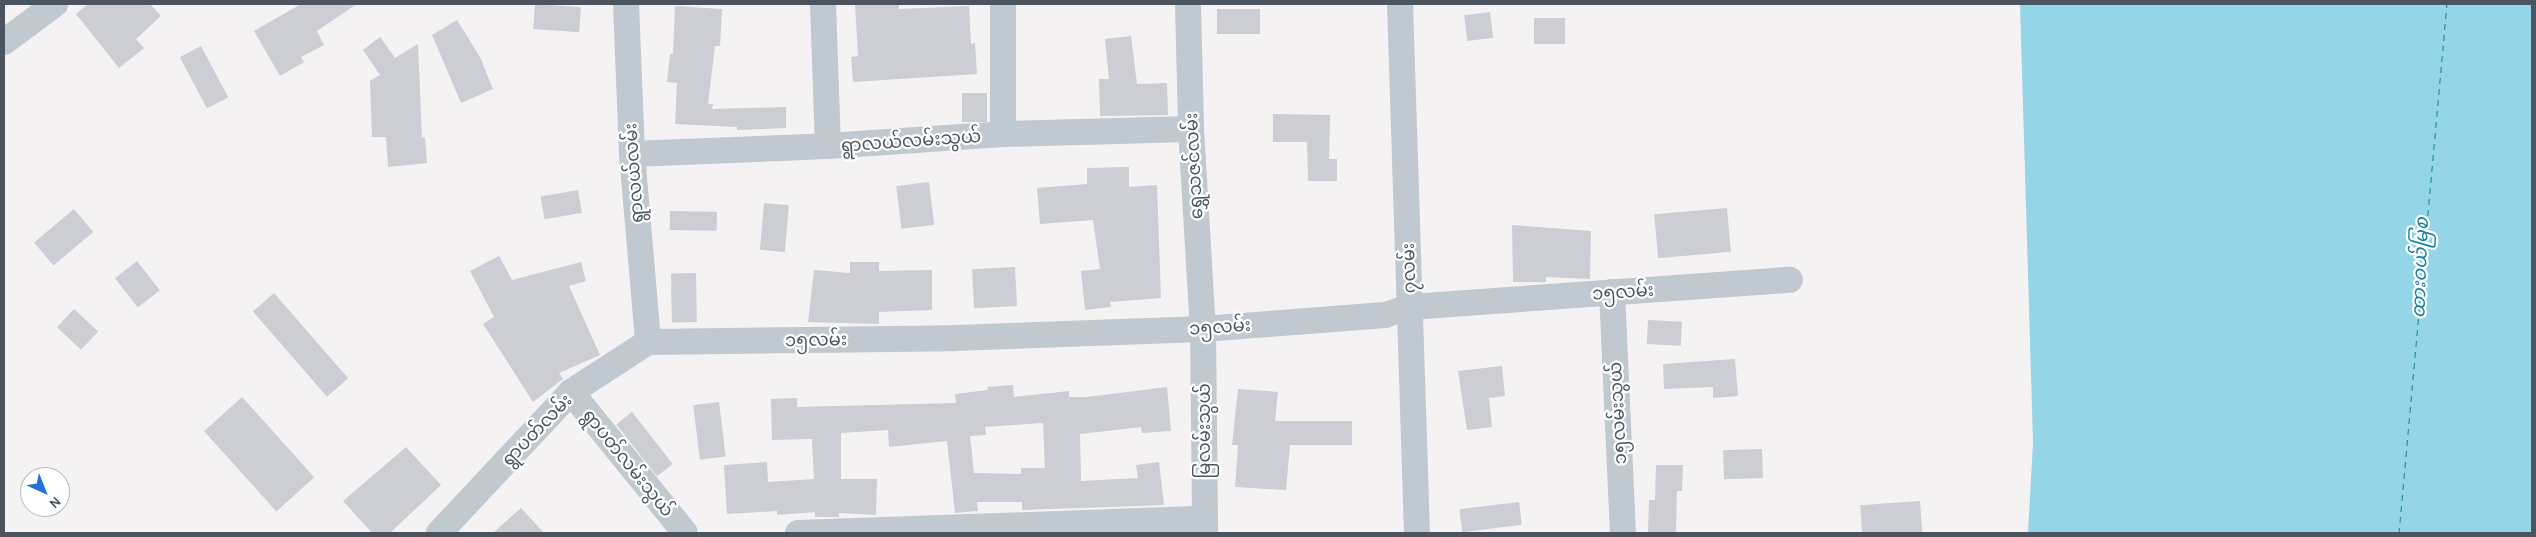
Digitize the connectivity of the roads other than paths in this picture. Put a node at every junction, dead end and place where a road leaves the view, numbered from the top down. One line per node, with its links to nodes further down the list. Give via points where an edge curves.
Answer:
1 (55, 4): 7 (street)
2 (626, 4): 12 (street, ရွာလယ်လမ်း)
3 (823, 4): 11 (street)
4 (1003, 4): 10 (street)
5 (1188, 4): 9 (street, ရွှေသဇင်လမ်း)
6 (1400, 4): 15 (street, ၇လမ်း)
7 (27, 11): 8 (street)
8 (4, 42)
9 (1191, 129): 10 (street, ရွာလယ်လမ်းသွယ်); 16 (street, ရွှေသဇင်လမ်း)
10 (1003, 134): 11 (street, ရွာလယ်လမ်းသွယ်)
11 (828, 146): 12 (street, ရွာလယ်လမ်းသွယ်)
12 (632, 154): 17 (street, ရွာလယ်လမ်း)
13 (1790, 280): 14 (street, ၁၅လမ်း)
14 (1612, 292): 15 (street, ၁၅လမ်း); 24 (street, ၁၅လမ်းသွယ်)
15 (1410, 307): 16 (street, ၁၅လမ်း, via 1385,315); 23 (street, ၇လမ်း)
16 (1204, 328): 17 (street, ၁၅လမ်း, via 956,338); 19 (street, မြလမ်းသွယ်)
17 (648, 342): 18 (street, ရွာပတ်လမ်း)
18 (571, 392): 20 (street, ရွာပတ်လမ်း); 21 (street, ရွာပတ်လမ်းသွယ်)
19 (1204, 526): 22 (street)
20 (439, 533)
21 (685, 533)
22 (798, 533)
23 (1417, 533)
24 (1623, 533)

